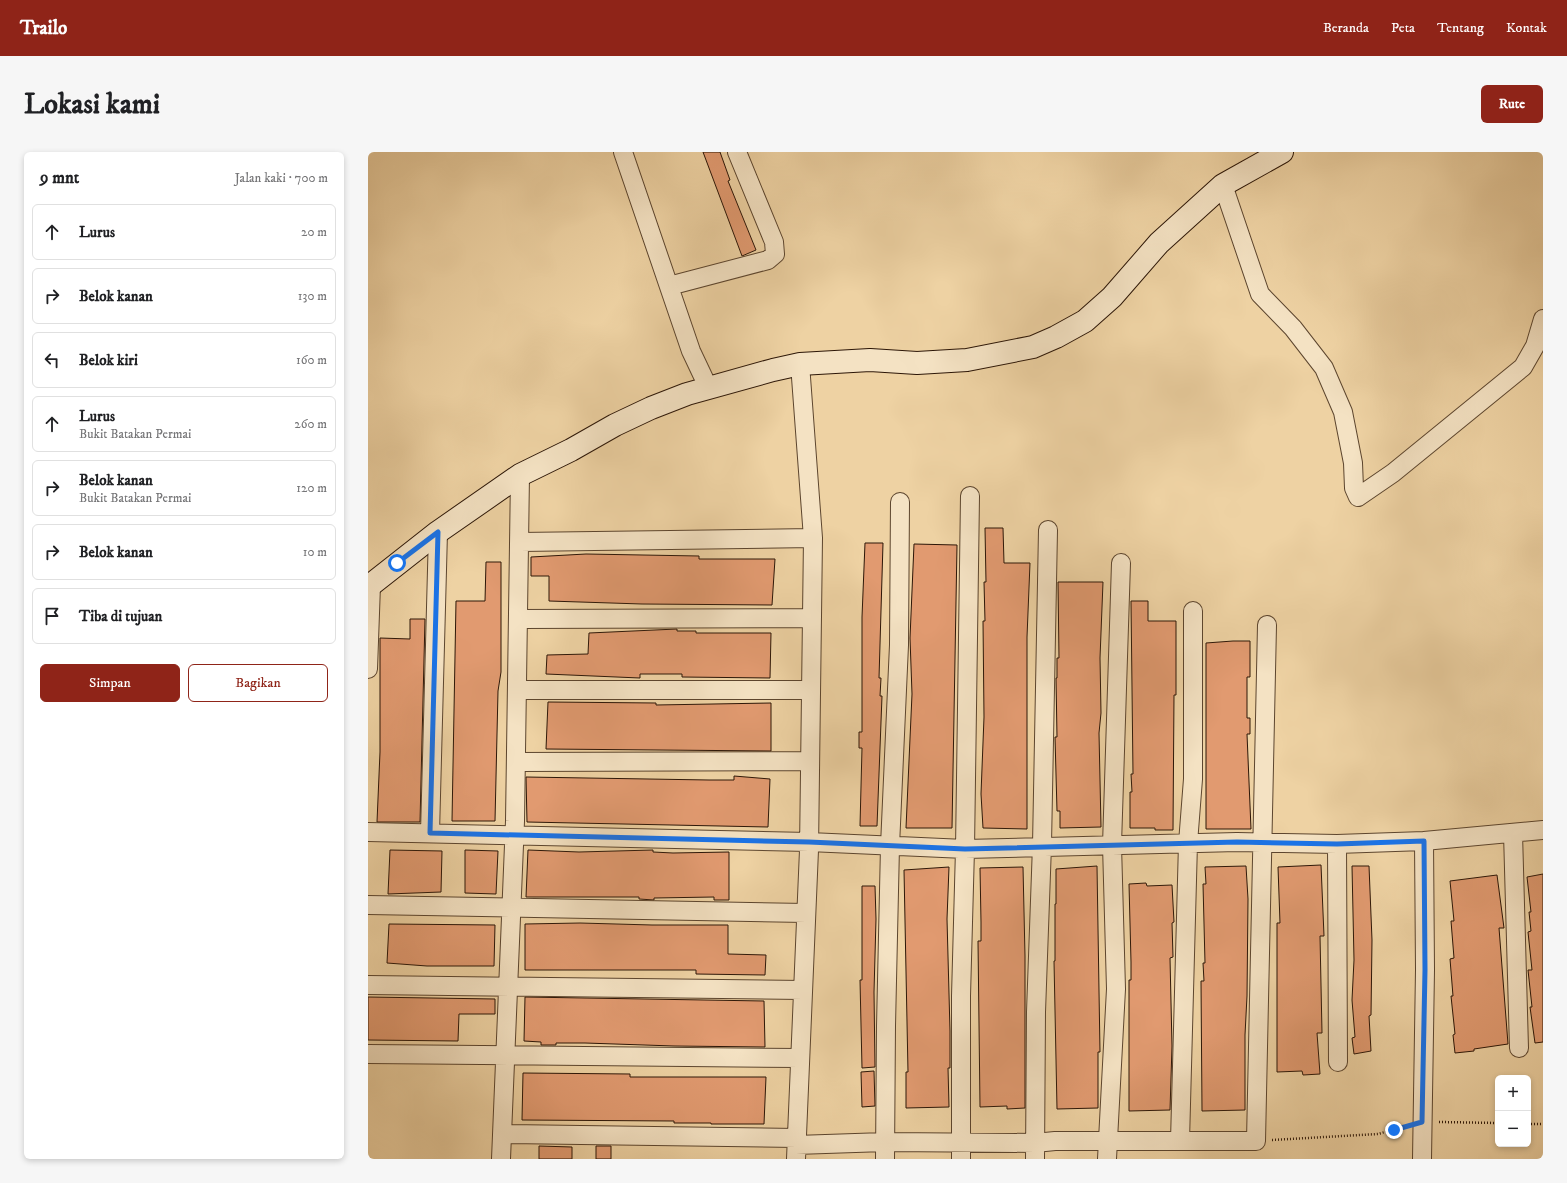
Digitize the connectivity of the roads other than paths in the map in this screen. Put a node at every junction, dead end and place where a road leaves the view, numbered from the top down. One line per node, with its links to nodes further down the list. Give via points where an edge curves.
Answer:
1 (623, 152): 5 (street)
2 (737, 152): 5 (street, via 774,242 775,254 768,260)
3 (1282, 152): 4 (street)
4 (1223, 185): 6 (street, via 1260,294 1293,328 1324,368 1343,412 1353,463 1354,488 1358,497 1393,474 1523,367 1535,346); 7 (street, via 1159,243 1112,297 1085,321 1032,347 999,355 952,361 917,363 870,360)
5 (669, 286): 8 (street, via 691,351)
6 (1543, 319)
7 (800, 364): 8 (street); 14 (street)
8 (708, 387): 9 (street, via 651,408)
9 (520, 475): 13 (street); 15 (street)
10 (970, 496): 40 (street)
11 (900, 502): 39 (street, via 899,645)
12 (1048, 530): 37 (street)
13 (438, 532): 17 (street); 29 (street)
14 (813, 538): 15 (street); 19 (street)
15 (520, 542): 20 (street)
16 (1121, 563): 38 (street)
17 (369, 586): 22 (street)
18 (1193, 611): 35 (street, via 1193,779)
19 (812, 618): 20 (street); 24 (street)
20 (519, 619): 23 (street)
21 (1267, 625): 32 (street)
22 (368, 669)
23 (518, 690): 24 (street); 26 (street)
24 (811, 690): 25 (street)
25 (810, 761): 26 (street); 34 (street)
26 (516, 762): 31 (street)
27 (1543, 830): 30 (street)
28 (368, 832): 29 (street)
29 (430, 833): 31 (street)
30 (1513, 833): 33 (street); 47 (street)
31 (515, 835): 34 (street); 42 (street)
32 (1263, 841): 35 (street); 36 (street); 54 (street, via 1256,1141)
33 (1424, 841): 36 (street); 61 (street)
34 (809, 842): 39 (street); 43 (street)
35 (1188, 843): 38 (street); 54 (street)
36 (1337, 844): 51 (street)
37 (1042, 845): 38 (street); 40 (street); 58 (street, via 1036,1012)
38 (1112, 845): 53 (street, via 1116,988)
39 (890, 846): 40 (street); 56 (street)
40 (965, 849): 57 (street, via 961,996)
41 (368, 905): 42 (street)
42 (512, 909): 43 (street); 45 (street)
43 (806, 913): 46 (street)
44 (368, 985): 45 (street)
45 (508, 986): 46 (street); 49 (street)
46 (803, 990): 50 (street)
47 (1518, 1048)
48 (368, 1054): 49 (street)
49 (506, 1056): 50 (street); 52 (street)
50 (800, 1058): 55 (street)
51 (1338, 1062)
52 (502, 1134): 55 (street); 59 (street)
53 (1107, 1141): 54 (street); 58 (street); 60 (street)
54 (1180, 1141)
55 (796, 1147): 56 (street)
56 (885, 1150): 57 (street)
57 (961, 1150): 58 (street)
58 (1035, 1151)
59 (501, 1159)
60 (1107, 1159)
61 (1422, 1159)

